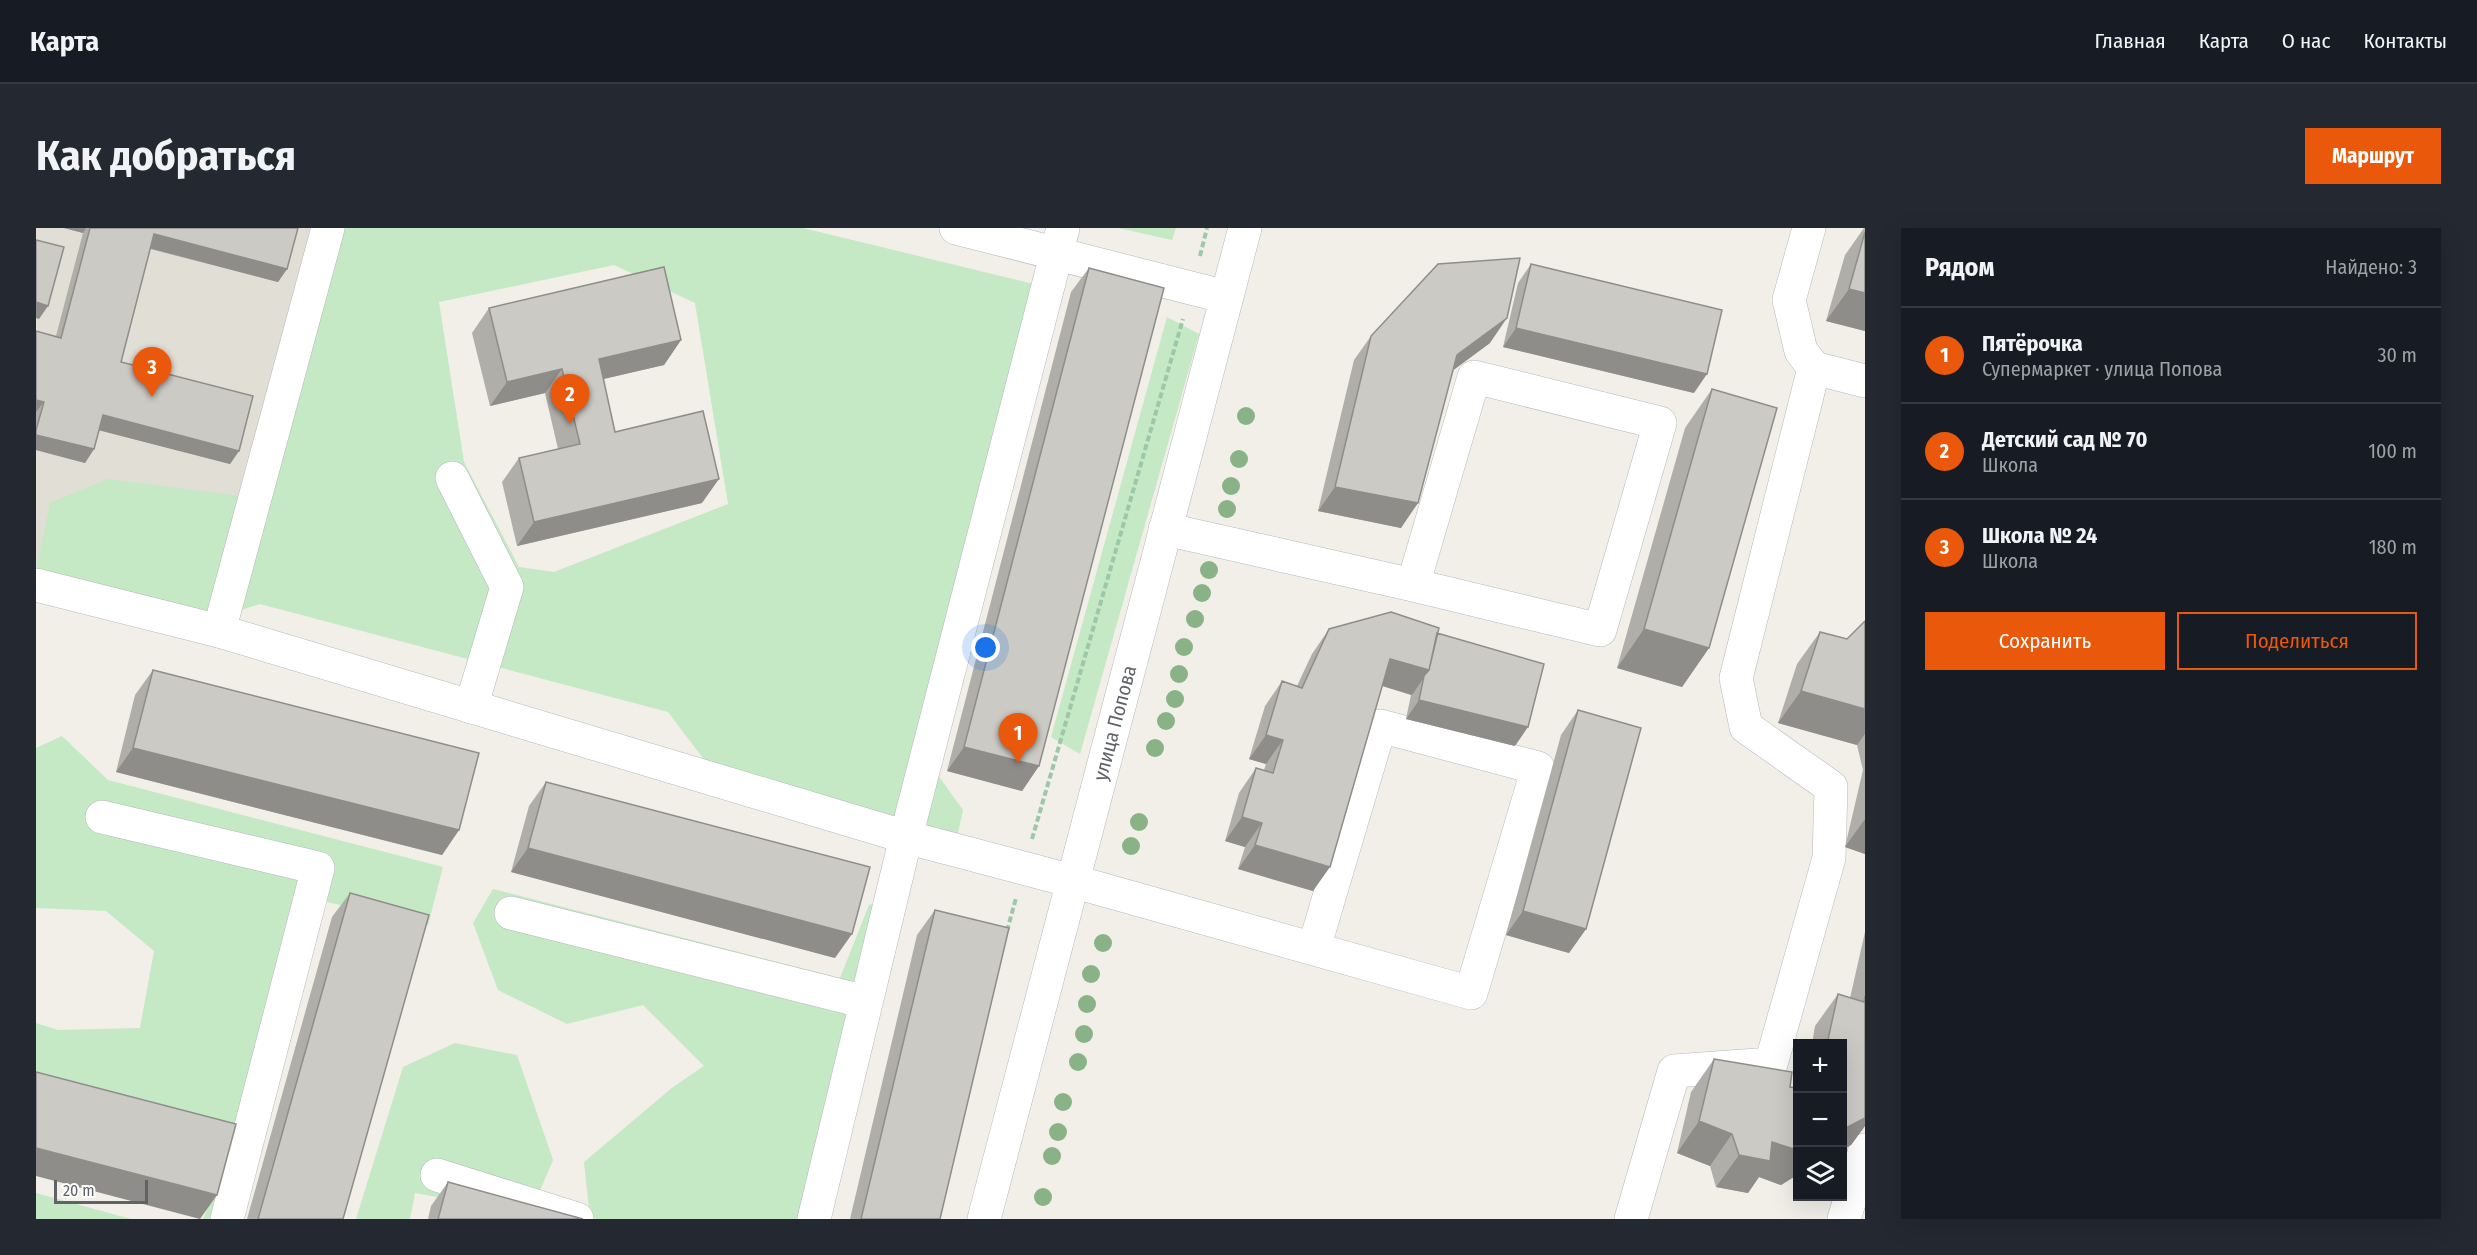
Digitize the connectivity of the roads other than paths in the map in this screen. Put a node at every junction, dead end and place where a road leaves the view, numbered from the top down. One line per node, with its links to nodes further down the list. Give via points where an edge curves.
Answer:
1 (328, 228): 13 (street)
2 (956, 228): 5 (street)
3 (1245, 228): 6 (street, улица Попова)
4 (1809, 228): 7 (street, via 1790,300 1801,351)
5 (1060, 241): 6 (street, via 1192,289); 16 (street)
6 (1226, 297): 10 (street, улица Попова)
7 (1814, 368): 8 (street); 29 (street, via 1736,678 1746,727 1831,787 1829,858 1771,1064 1674,1071)
8 (1865, 381)
9 (452, 478): 14 (street, via 507,587)
10 (1165, 529): 12 (street); 17 (street, улица Попова)
11 (36, 585): 13 (street)
12 (1413, 585): 12 (street, via 1474,377 1660,423 1600,630)
13 (219, 631): 14 (street)
14 (471, 707): 16 (street)
15 (102, 817): 22 (street, via 318,868)
16 (906, 837): 17 (street); 20 (street)
17 (1072, 881): 19 (street); 28 (street, улица Попова)
18 (511, 913): 20 (street)
19 (1314, 948): 19 (street, via 1471,993 1538,768 1380,726)
20 (866, 1002): 27 (street)
21 (216, 1126): 22 (street)
22 (249, 1134): 25 (street)
23 (1865, 1150): 30 (street)
24 (437, 1175): 26 (street)
25 (228, 1219)
26 (577, 1219)
27 (814, 1219)
28 (984, 1219)
29 (1631, 1219)
30 (1844, 1219)

